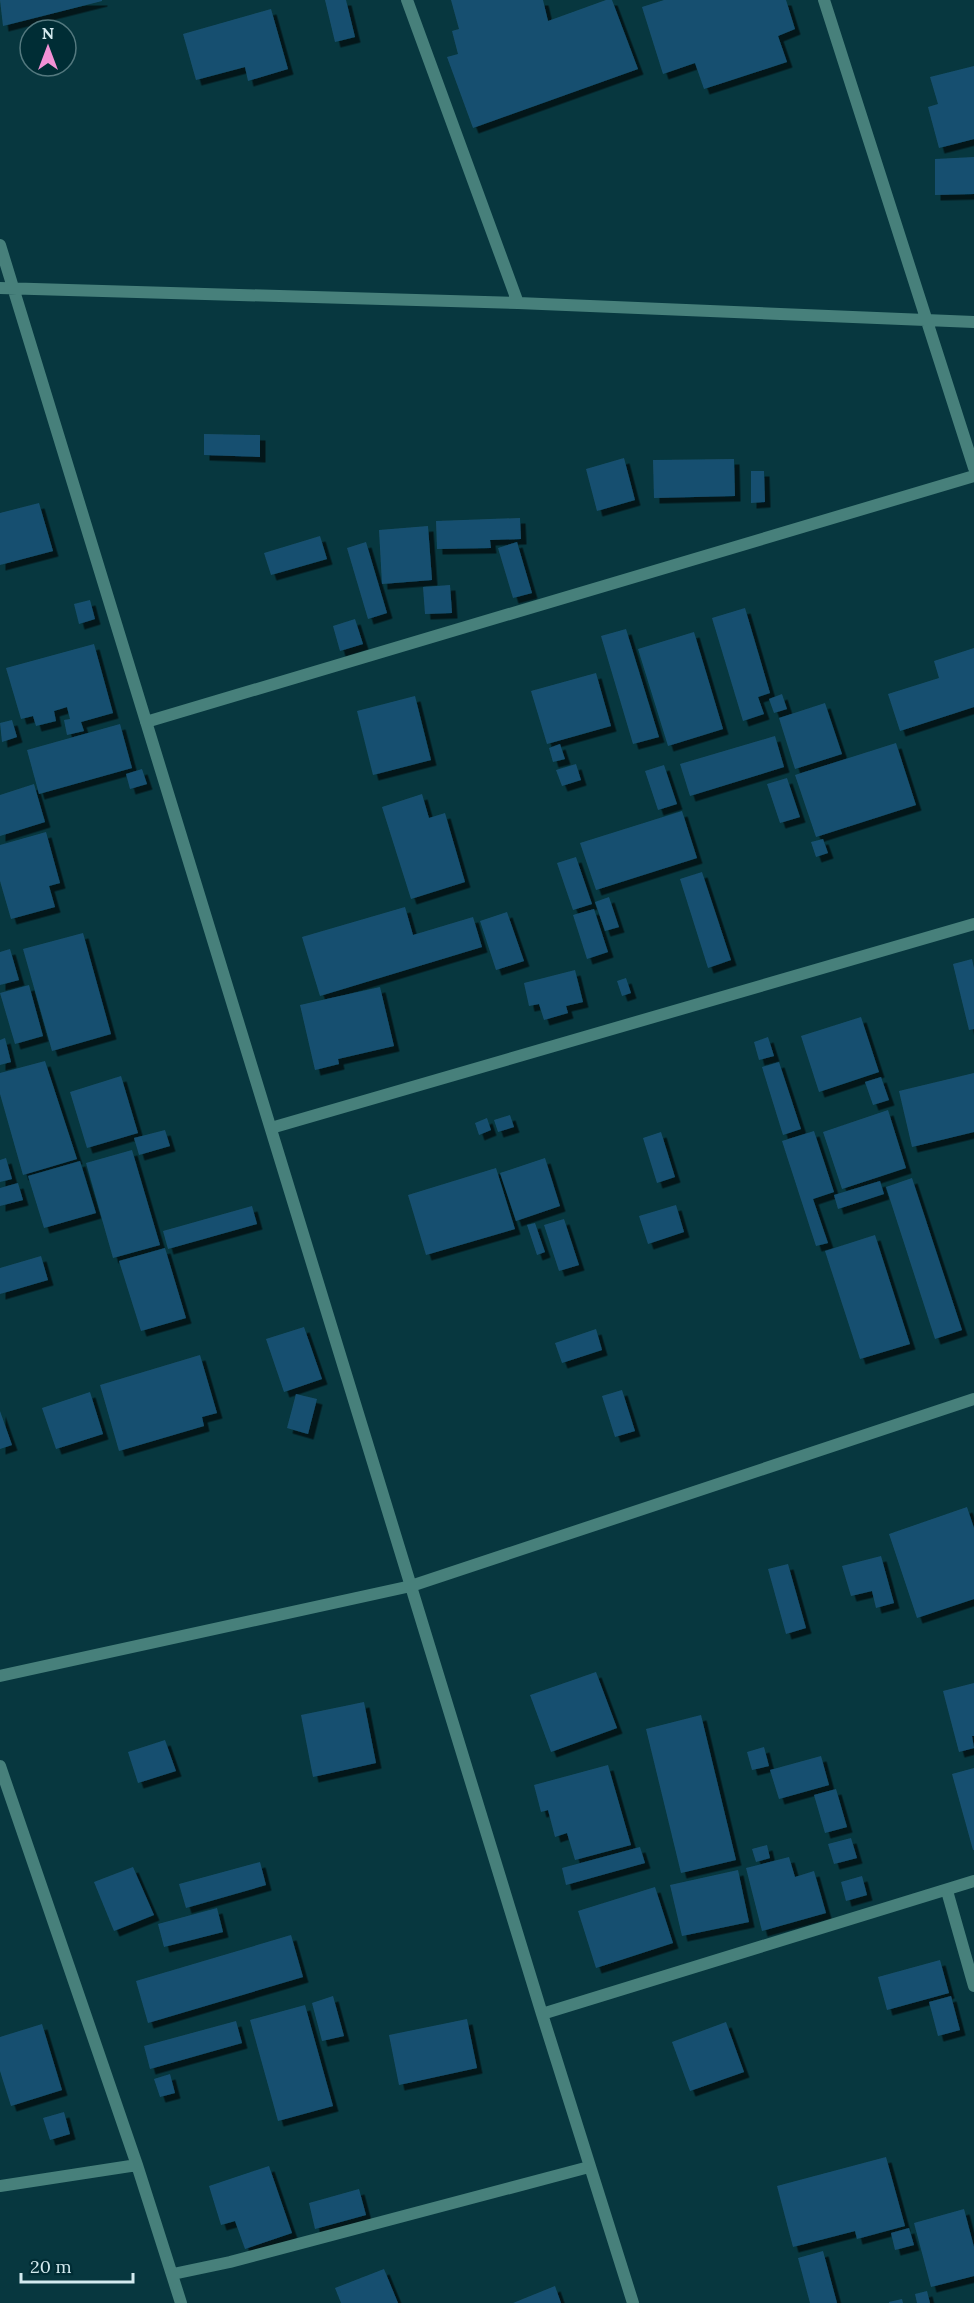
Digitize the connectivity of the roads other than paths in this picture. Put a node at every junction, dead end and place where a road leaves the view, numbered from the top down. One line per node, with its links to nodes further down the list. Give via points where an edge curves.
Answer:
1 (407, 0): 6 (street)
2 (824, 0): 7 (street)
3 (0, 245): 5 (street)
4 (0, 288): 5 (street)
5 (14, 288): 6 (street); 11 (street)
6 (518, 303): 7 (street)
7 (927, 320): 8 (street); 9 (street)
8 (974, 322)
9 (974, 468)
10 (974, 476): 11 (street)
11 (146, 723): 13 (street)
12 (974, 924): 13 (street)
13 (271, 1128): 15 (street)
14 (974, 1399): 15 (street)
15 (411, 1586): 16 (street); 21 (street)
16 (0, 1676)
17 (0, 1766): 22 (street)
18 (974, 1881): 19 (street)
19 (946, 1891): 20 (street); 21 (street)
20 (974, 1986)
21 (542, 2014): 23 (street)
22 (137, 2165): 24 (street); 25 (street)
23 (590, 2167): 25 (street); 27 (street)
24 (0, 2186)
25 (173, 2274): 26 (street)
26 (181, 2303)
27 (633, 2303)

